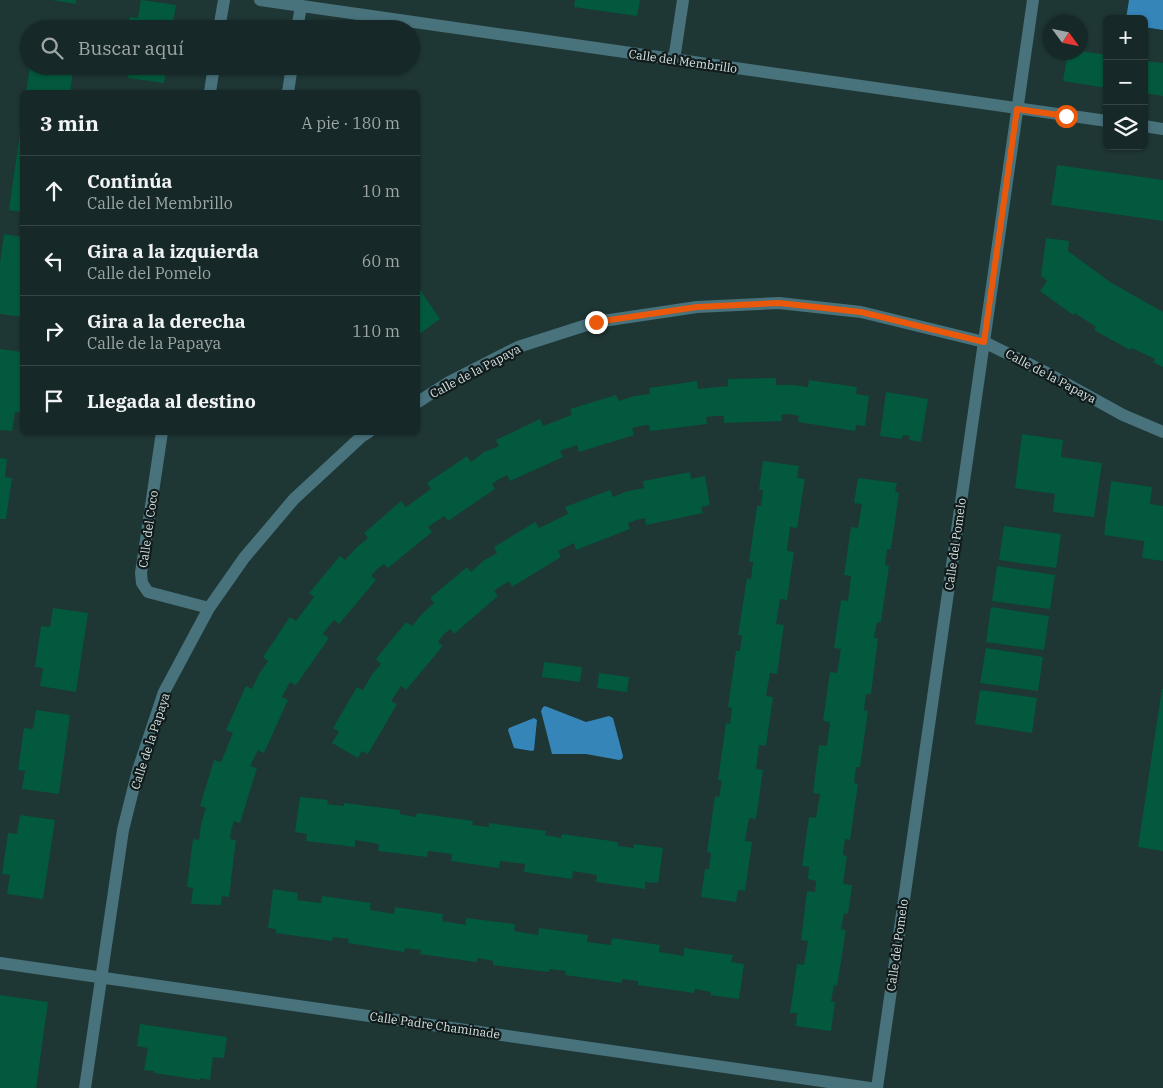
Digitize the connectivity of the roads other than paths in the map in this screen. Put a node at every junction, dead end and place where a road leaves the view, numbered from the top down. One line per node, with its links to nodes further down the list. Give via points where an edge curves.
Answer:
1 (224, 0): 6 (street)
2 (260, 0): 5 (street, Calle del Membrillo)
3 (683, 0): 10 (street)
4 (1033, 0): 15 (street, Calle del Pomelo)
5 (301, 6): 7 (street); 8 (street, Calle del Membrillo)
6 (221, 20)
7 (299, 20)
8 (398, 20)
9 (420, 23): 10 (street, Calle del Membrillo)
10 (674, 60): 15 (street, Calle del Membrillo)
11 (213, 75): 13 (street)
12 (291, 75): 14 (street)
13 (210, 90)
14 (288, 90)
15 (1017, 109): 16 (street, Calle del Membrillo); 19 (street, Calle del Pomelo)
16 (1103, 120)
17 (1148, 127): 18 (street)
18 (1163, 129)
19 (984, 342): 20 (street, Calle de la Papaya, via 861,312 779,303 697,307 596,322 518,347); 21 (street, Calle de la Papaya, via 1123,415); 29 (street, Calle del Pomelo)
20 (420, 401)
21 (1163, 432)
22 (162, 435): 24 (street, Calle del Coco, via 142,583 148,592)
23 (364, 435): 24 (street, Calle de la Papaya, via 294,499 244,558)
24 (209, 608): 26 (street, Calle de la Papaya, via 164,692 138,770 123,830)
25 (0, 963): 26 (street, Calle Padre Chaminade)
26 (101, 978): 27 (street, Calle de la Papaya); 28 (street, Calle Padre Chaminade)
27 (86, 1088)
28 (870, 1088)
29 (877, 1088)

